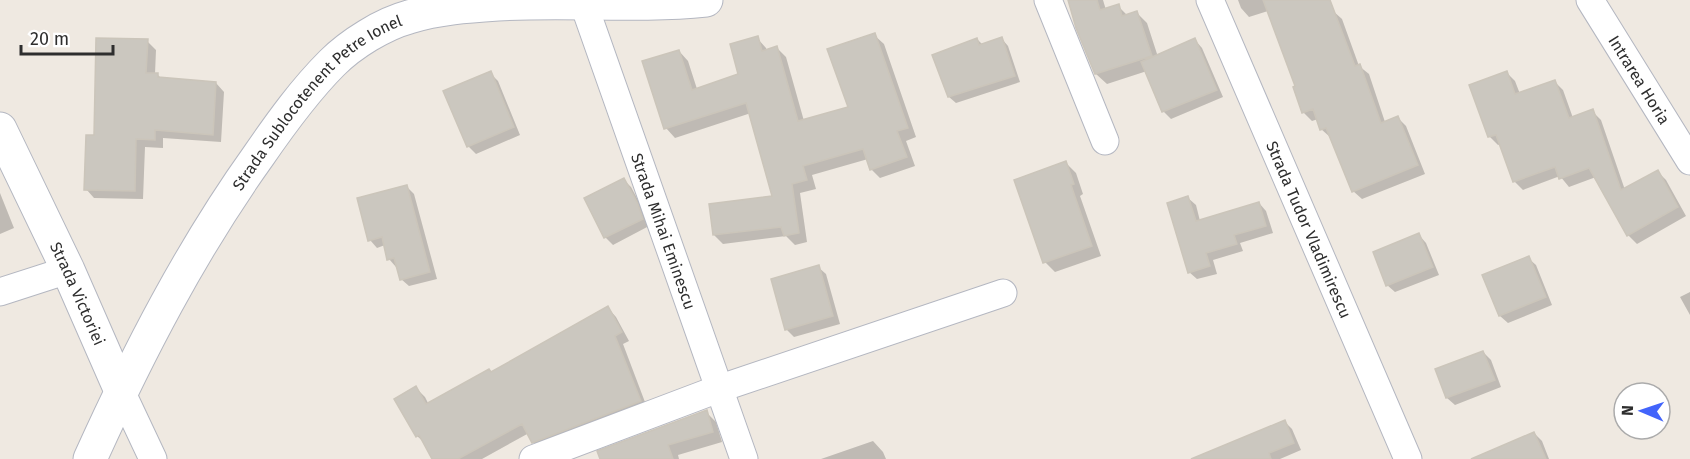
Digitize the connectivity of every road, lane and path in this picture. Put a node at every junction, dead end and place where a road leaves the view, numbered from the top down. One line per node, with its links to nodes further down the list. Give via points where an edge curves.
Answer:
1 (706, 0): 5 (main road, Strada Sublocotenent Petre Ionel)
2 (1048, 0): 8 (street)
3 (1210, 0): 19 (street, Strada Tudor Vladimirescu)
4 (1590, 0): 9 (street, Intrarea Horia)
5 (665, 1): 6 (main road, Strada Sublocotenent Petre Ionel)
6 (583, 2): 13 (street, Strada Mihai Eminescu); 14 (main road, Strada Sublocotenent Petre Ionel, via 440,9 381,28 333,62 278,127 231,193 155,322)
7 (0, 129): 10 (main road, Strada Victoriei)
8 (1105, 141)
9 (1690, 161)
10 (68, 270): 11 (street); 14 (main road, Strada Victoriei)
11 (0, 292)
12 (1003, 293): 13 (street)
13 (718, 388): 17 (street); 18 (street, Strada Mihai Eminescu)
14 (121, 391): 15 (main road, Strada Sublocotenent Petre Ionel); 16 (street, Strada Victoriei)
15 (90, 459)
16 (153, 459)
17 (533, 459)
18 (744, 459)
19 (1408, 459)

